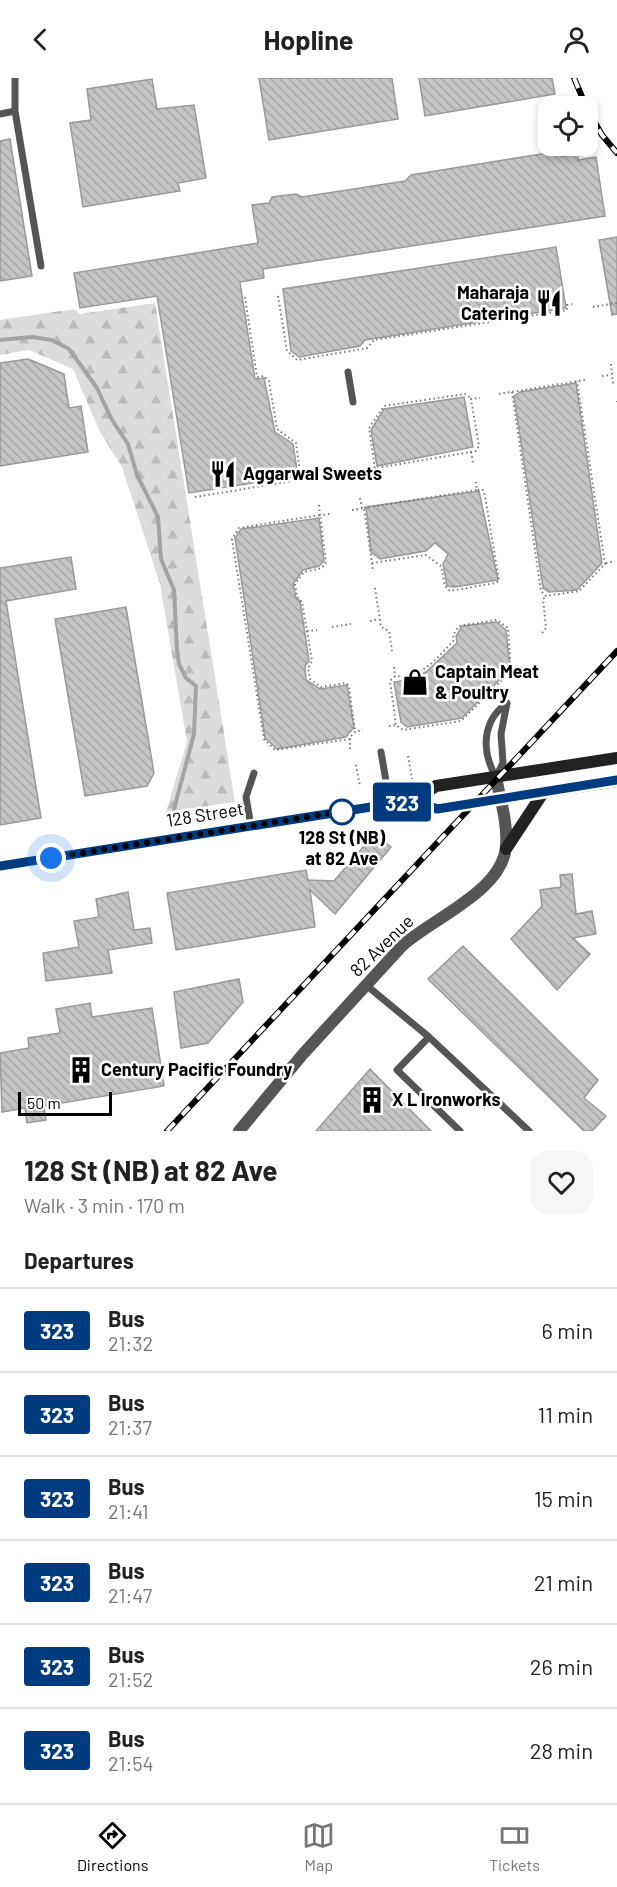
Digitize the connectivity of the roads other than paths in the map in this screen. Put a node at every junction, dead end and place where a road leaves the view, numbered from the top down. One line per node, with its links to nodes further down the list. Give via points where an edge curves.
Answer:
1 (15, 78): 2 (lane)
2 (15, 111): 3 (lane); 4 (lane)
3 (0, 114)
4 (41, 266)
5 (348, 372): 6 (lane)
6 (353, 402)
7 (381, 753): 15 (lane)
8 (617, 758): 10 (main road, 128 Street)
9 (254, 773): 16 (lane, via 246,797)
10 (496, 777): 10 (lane, via 503,764 501,734 507,703 492,718 485,736); 13 (main road, 128 Street, via 436,786); 14 (street)
11 (617, 780): 12 (main road, 128 Street)
12 (543, 793): 14 (main road, 128 Street); 17 (main road)
13 (415, 800): 14 (main road, 128 Street, via 437,809); 15 (main road, 128 Street)
14 (500, 800): 17 (street)
15 (390, 804): 16 (main road, 128 Street)
16 (250, 826): 18 (main road, 128 Street)
17 (506, 849): 19 (street, 82 Avenue, via 500,865 482,889 418,932)
18 (0, 866)
19 (366, 985): 20 (lane); 21 (street, 82 Avenue)
20 (429, 1037): 22 (lane, via 397,1070); 23 (lane)
21 (238, 1131)
22 (460, 1131)
23 (529, 1131)

